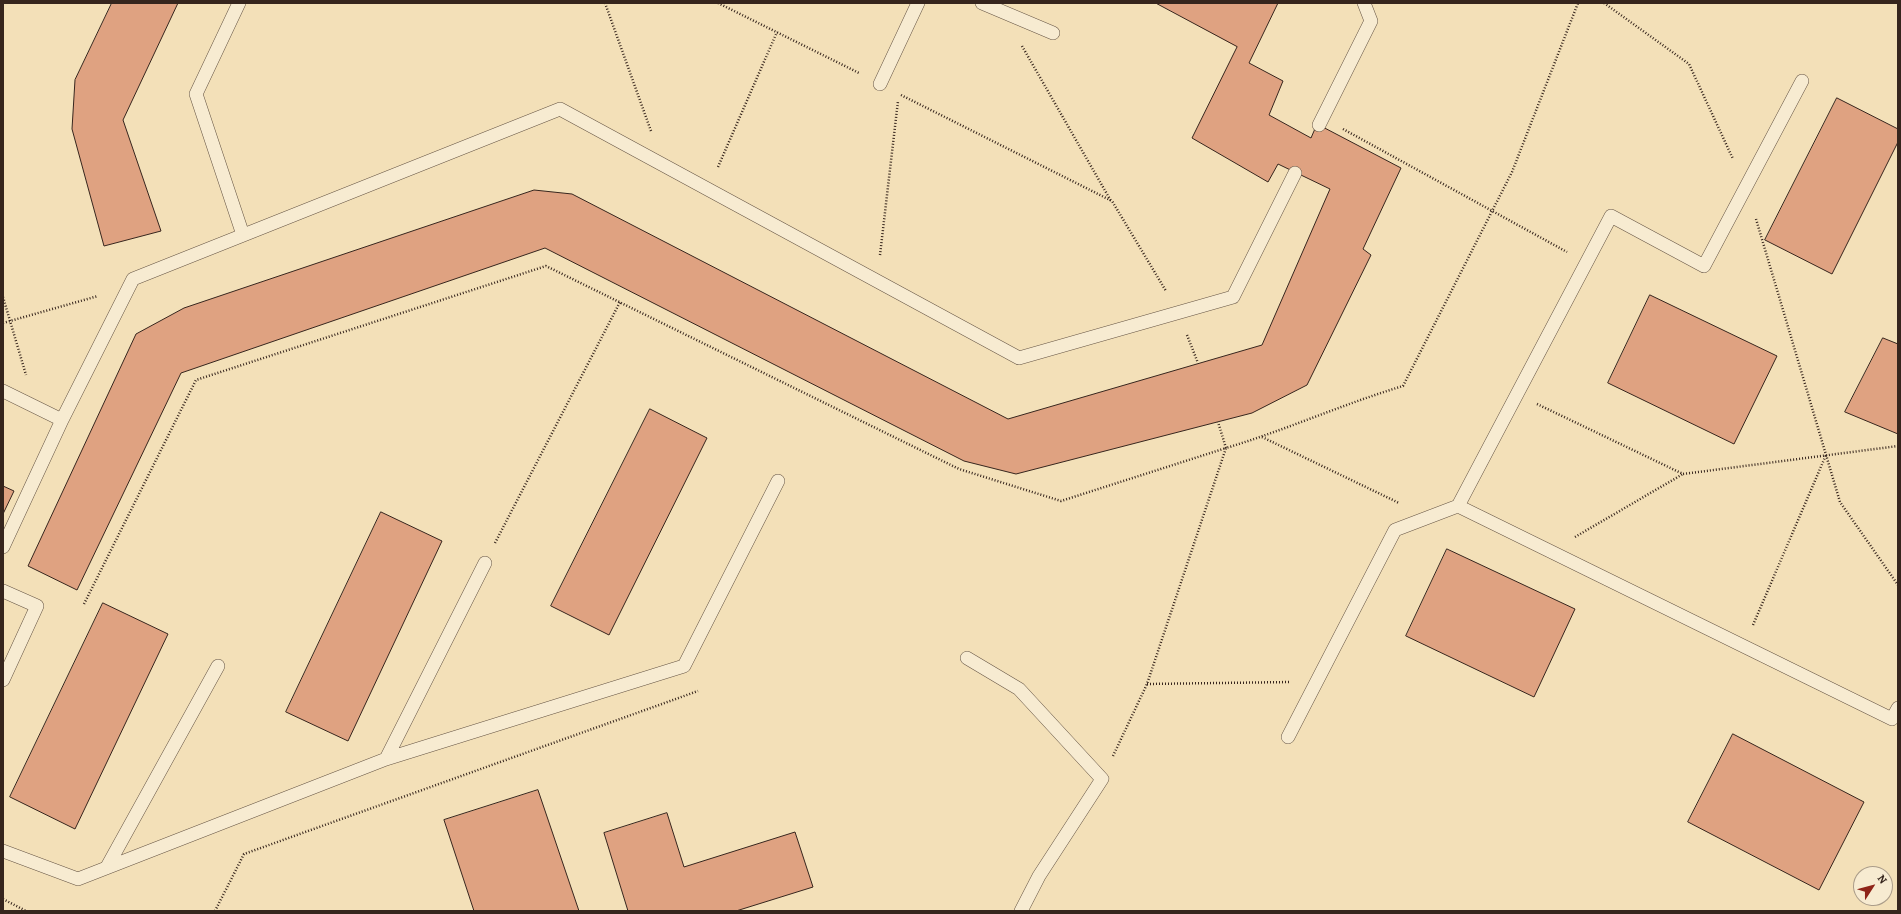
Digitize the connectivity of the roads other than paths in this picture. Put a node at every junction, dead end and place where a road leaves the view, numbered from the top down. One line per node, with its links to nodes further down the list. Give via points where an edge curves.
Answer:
1 (239, 3): 10 (lane, via 196,94)
2 (918, 3): 7 (lane)
3 (982, 3): 5 (lane)
4 (1364, 3): 8 (lane, via 1371,21)
5 (1053, 33)
6 (1802, 81): 14 (lane, via 1704,266 1611,216)
7 (880, 84)
8 (1321, 121)
9 (1295, 173): 10 (lane, via 1233,297 1018,358 560,109)
10 (243, 235): 12 (lane, via 133,279)
11 (3, 391): 12 (lane)
12 (62, 420): 15 (lane)
13 (778, 481): 23 (lane, via 684,666)
14 (1458, 506): 21 (lane, via 1744,646); 22 (lane, via 1395,530)
15 (3, 547)
16 (485, 562): 23 (lane)
17 (3, 591): 20 (lane, via 37,606)
18 (967, 658): 26 (lane, via 1019,689 1102,778 1039,876)
19 (218, 666): 25 (lane)
20 (3, 680)
21 (1896, 716)
22 (1288, 737)
23 (386, 759): 25 (lane)
24 (3, 851): 25 (lane, via 78,878)
25 (107, 867)
26 (1021, 911)

